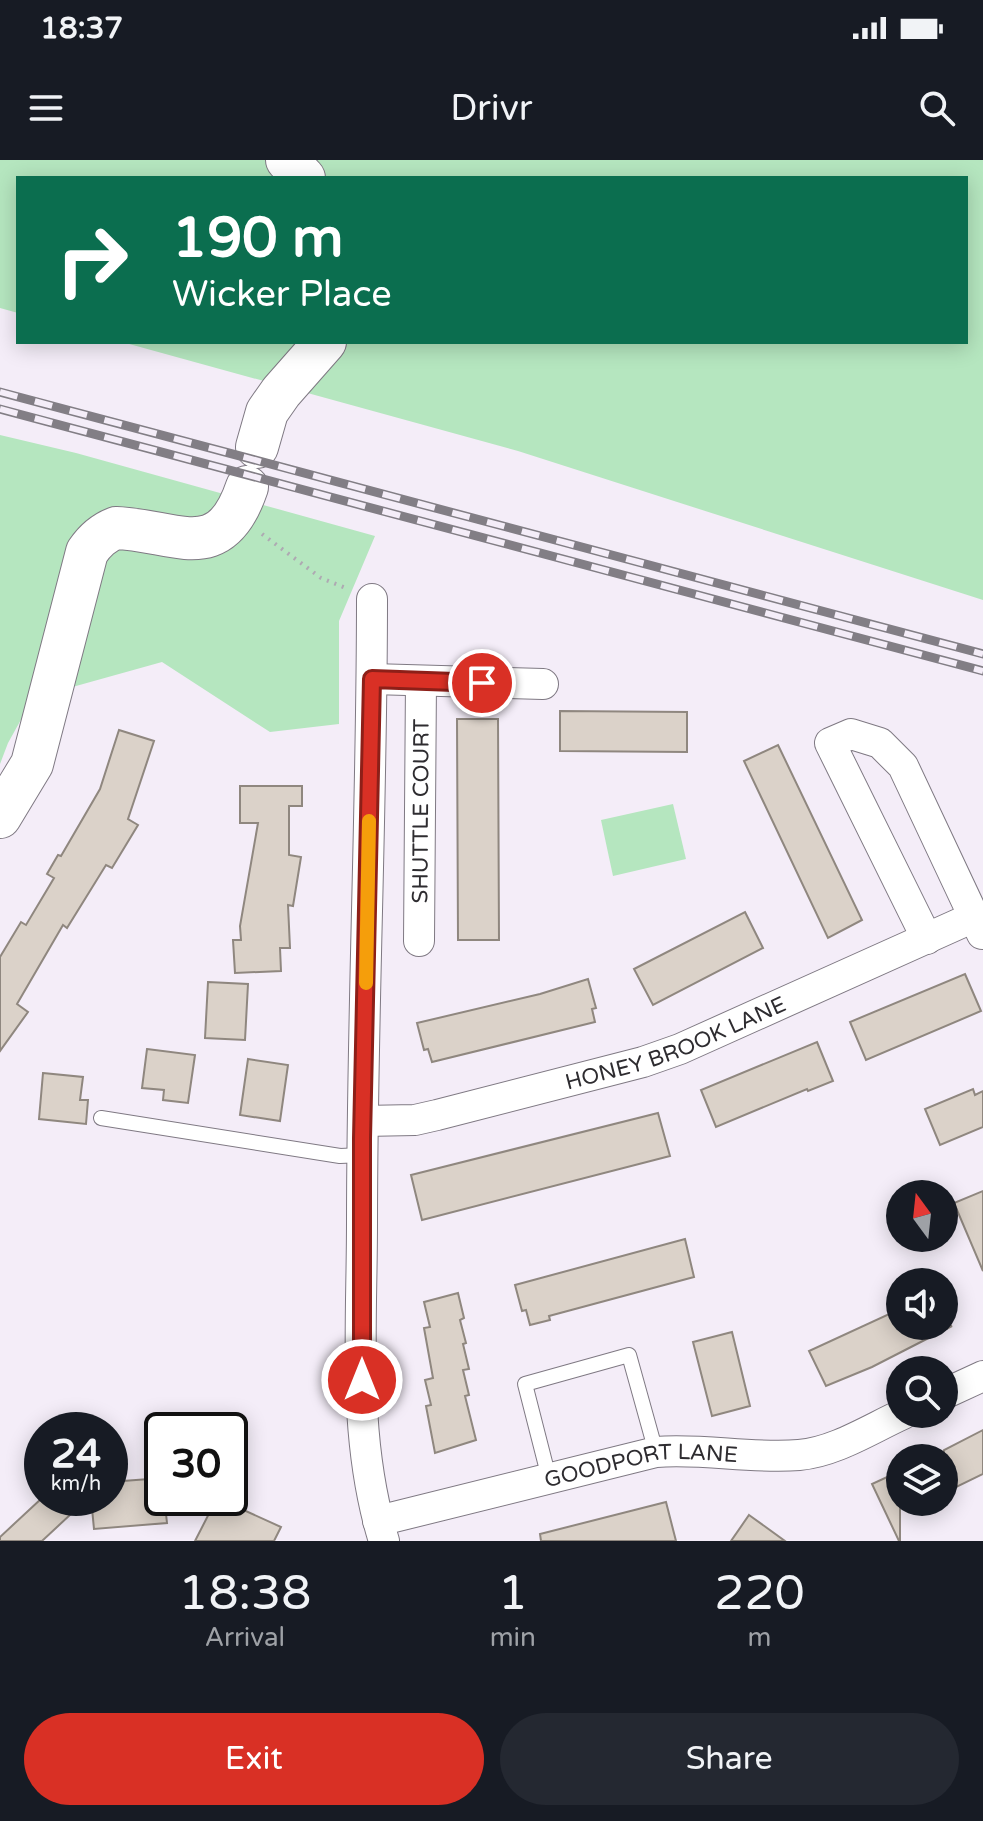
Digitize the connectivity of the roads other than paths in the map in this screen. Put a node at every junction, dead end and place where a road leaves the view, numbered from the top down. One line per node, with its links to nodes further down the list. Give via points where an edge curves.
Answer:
1 (287, 160): 2 (street)
2 (302, 176)
3 (323, 344): 4 (street, via 267,412)
4 (257, 447)
5 (240, 502): 10 (street, via 224,527 203,538 116,528 93,542 32,764)
6 (372, 599): 7 (street)
7 (372, 679): 8 (street); 15 (street)
8 (421, 681): 9 (street); 13 (street, SHUTTLE COURT)
9 (543, 684)
10 (0, 817)
11 (979, 926): 12 (street, HONEY BROOK LANE); 12 (street, via 903,766 880,743 851,734 830,743)
12 (927, 939): 15 (street, HONEY BROOK LANE, via 643,1062 415,1120)
13 (419, 941)
14 (101, 1118): 16 (lane, via 340,1156)
15 (363, 1121): 16 (street)
16 (362, 1155): 22 (street, via 361,1410)
17 (983, 1376): 18 (street)
18 (958, 1388)
19 (886, 1422): 20 (street, GOODPORT LANE, via 829,1449 800,1455)
20 (656, 1452): 21 (street, GOODPORT LANE); 21 (lane, via 629,1355 525,1384)
21 (549, 1478): 22 (street, GOODPORT LANE)
22 (381, 1531)

